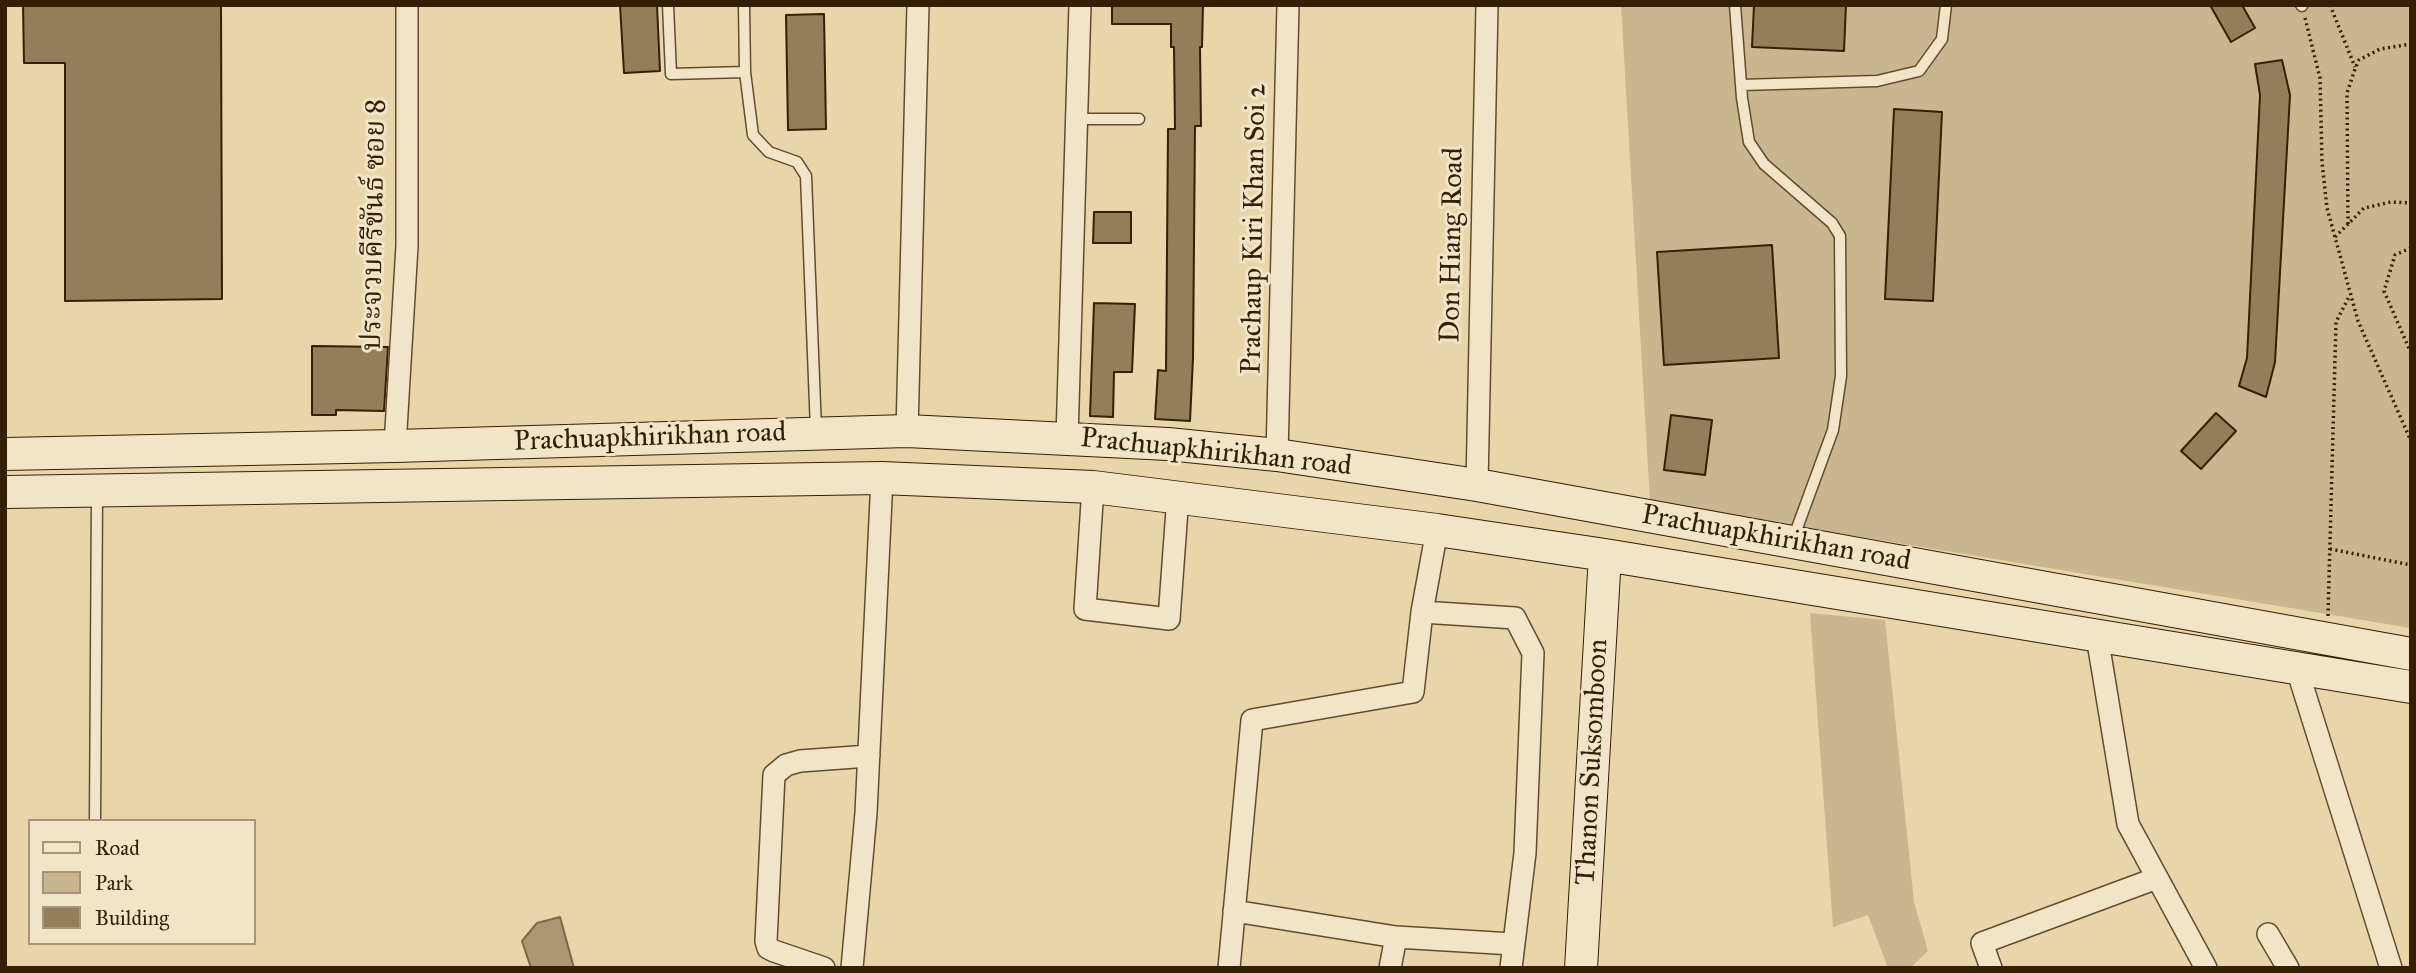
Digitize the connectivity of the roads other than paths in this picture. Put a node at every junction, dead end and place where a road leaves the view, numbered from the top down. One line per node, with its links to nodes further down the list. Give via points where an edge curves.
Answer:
1 (407, 5): 17 (street, ประจวบคีรีขันธ์ ซอย 8, via 407,246)
2 (668, 5): 10 (lane, via 671,74)
3 (744, 5): 10 (lane)
4 (918, 5): 14 (street)
5 (1080, 5): 12 (street)
6 (1288, 5): 19 (street, Prachaup Kiri Khan Soi 2)
7 (1487, 5): 21 (street, Don Hiang Road)
8 (1735, 5): 11 (lane)
9 (1946, 5): 11 (lane, via 1942,39 1919,71 1877,81)
10 (745, 72): 15 (lane, via 753,135 769,152 797,162 806,176)
11 (1741, 85): 27 (lane, via 1749,142 1764,164 1832,223 1840,236 1841,376 1833,430)
12 (1077, 119): 13 (lane); 16 (street)
13 (1139, 119)
14 (907, 431): 15 (main road, Prachuapkhirikhan road); 16 (main road, Prachuapkhirikhan road)
15 (816, 433): 17 (main road, Prachuapkhirikhan road)
16 (1067, 438): 19 (main road, Prachuapkhirikhan road)
17 (396, 446): 18 (main road, Prachuapkhirikhan road)
18 (5, 454)
19 (1277, 455): 21 (main road, Prachuapkhirikhan road)
20 (882, 478): 22 (main road, Prachuapkhirikhan road); 23 (main road, Prachuapkhirikhan road); 34 (street)
21 (1477, 485): 27 (main road, Prachuapkhirikhan road)
22 (1093, 486): 25 (main road, Prachuapkhirikhan road); 25 (street, via 1085,609 1169,619)
23 (97, 490): 24 (main road, Prachuapkhirikhan road); 35 (lane)
24 (5, 492)
25 (1178, 496): 26 (main road, Prachuapkhirikhan road)
26 (1437, 530): 28 (main road, Prachuapkhirikhan road); 29 (street)
27 (1792, 542): 31 (main road, Prachuapkhirikhan road)
28 (1605, 555): 30 (main road, Prachuapkhirikhan road); 47 (main road, Thanon Suksomboon)
29 (1422, 612): 37 (street, via 1413,692 1252,720); 40 (street, via 1516,618 1533,653 1525,853)
30 (2097, 636): 32 (main road, Prachuapkhirikhan road); 36 (street, via 2128,824)
31 (2411, 654)
32 (2297, 668): 33 (main road, Prachuapkhirikhan road); 50 (street)
33 (2411, 687)
34 (869, 756): 42 (street, via 800,761 774,775 766,942 774,951); 43 (street)
35 (95, 819)
36 (2157, 878): 41 (street); 48 (street, via 1982,943)
37 (1234, 911): 39 (street); 44 (street)
38 (2268, 934): 49 (street)
39 (1396, 937): 40 (street); 45 (street)
40 (1513, 944): 46 (street)
41 (2204, 967)
42 (824, 968)
43 (852, 968)
44 (1229, 968)
45 (1391, 968)
46 (1511, 968)
47 (1581, 968)
48 (1991, 968)
49 (2288, 968)
50 (2391, 968)

